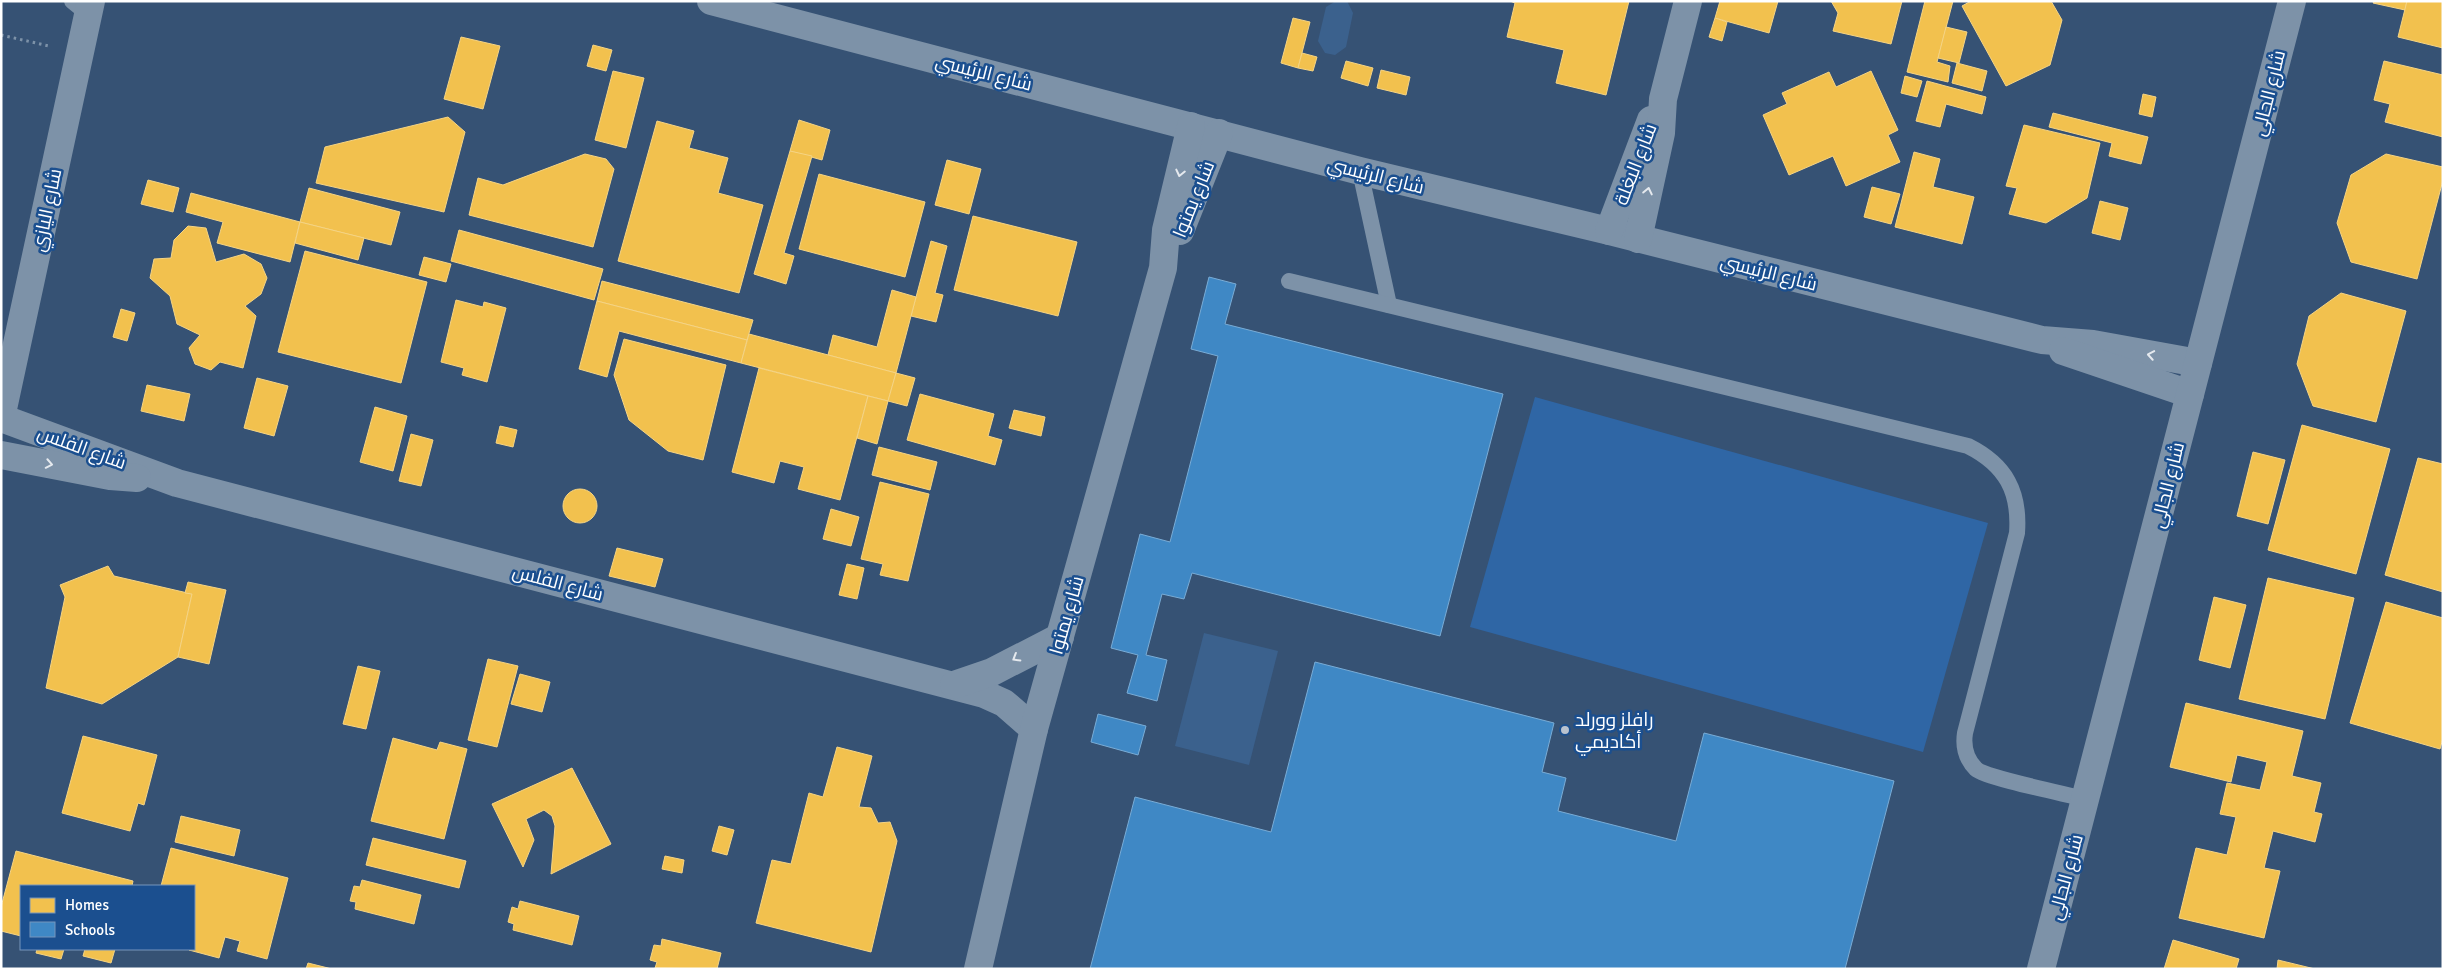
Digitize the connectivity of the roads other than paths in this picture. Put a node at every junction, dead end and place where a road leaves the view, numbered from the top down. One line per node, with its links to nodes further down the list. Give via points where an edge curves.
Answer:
1 (711, 1): 6 (street, شارع الرئيسي)
2 (1688, 1): 5 (street, شارع البغلة)
3 (2292, 1): 15 (street, شارع الجالي)
4 (84, 6): 17 (street, شارع اليازي, via 79,52)
5 (1663, 99): 9 (street, شارع البغلة, via 1645,133); 10 (street, شارع البغلة, one-way to 5, via 1661,133)
6 (1191, 126): 7 (street, شارع الرئيسي); 11 (street, شارع يمتوا, one-way to 11, via 1166,230)
7 (1219, 133): 8 (street, شارع الرئيسي); 11 (street, شارع يمتوا, via 1179,236)
8 (1360, 171): 9 (street, شارع الرئيسي); 13 (lane)
9 (1609, 231): 10 (street, شارع الرئيسي)
10 (1638, 239): 14 (street, شارع الرئيسي)
11 (1164, 264): 20 (street, شارع يمتوا)
12 (1289, 281): 13 (lane)
13 (1389, 306): 23 (lane, via 1968,446 1983,453 2005,475 2012,488 2018,518 2017,533 1965,733 1966,752 1982,774)
14 (2042, 340): 15 (street, شارع الرئيسي, one-way to 14, via 2094,344); 16 (street, شارع الرئيسي, via 2077,357)
15 (2198, 363): 16 (street, شارع الجالي)
16 (2190, 394): 23 (street, شارع الجالي)
17 (1, 418): 19 (street, شارع الفلس)
18 (1, 455): 19 (street, شارع الفلس, one-way to 19, via 110,476)
19 (161, 478): 21 (street, شارع الفلس)
20 (1060, 637): 21 (street, one-way to 21, via 992,672); 22 (street, شارع يمتوا)
21 (954, 685): 22 (street, شارع الفلس, via 994,698)
22 (1034, 729): 24 (street, شارع يمتوا)
23 (2085, 799): 25 (street, شارع الجالي)
24 (978, 969)
25 (2041, 969)

